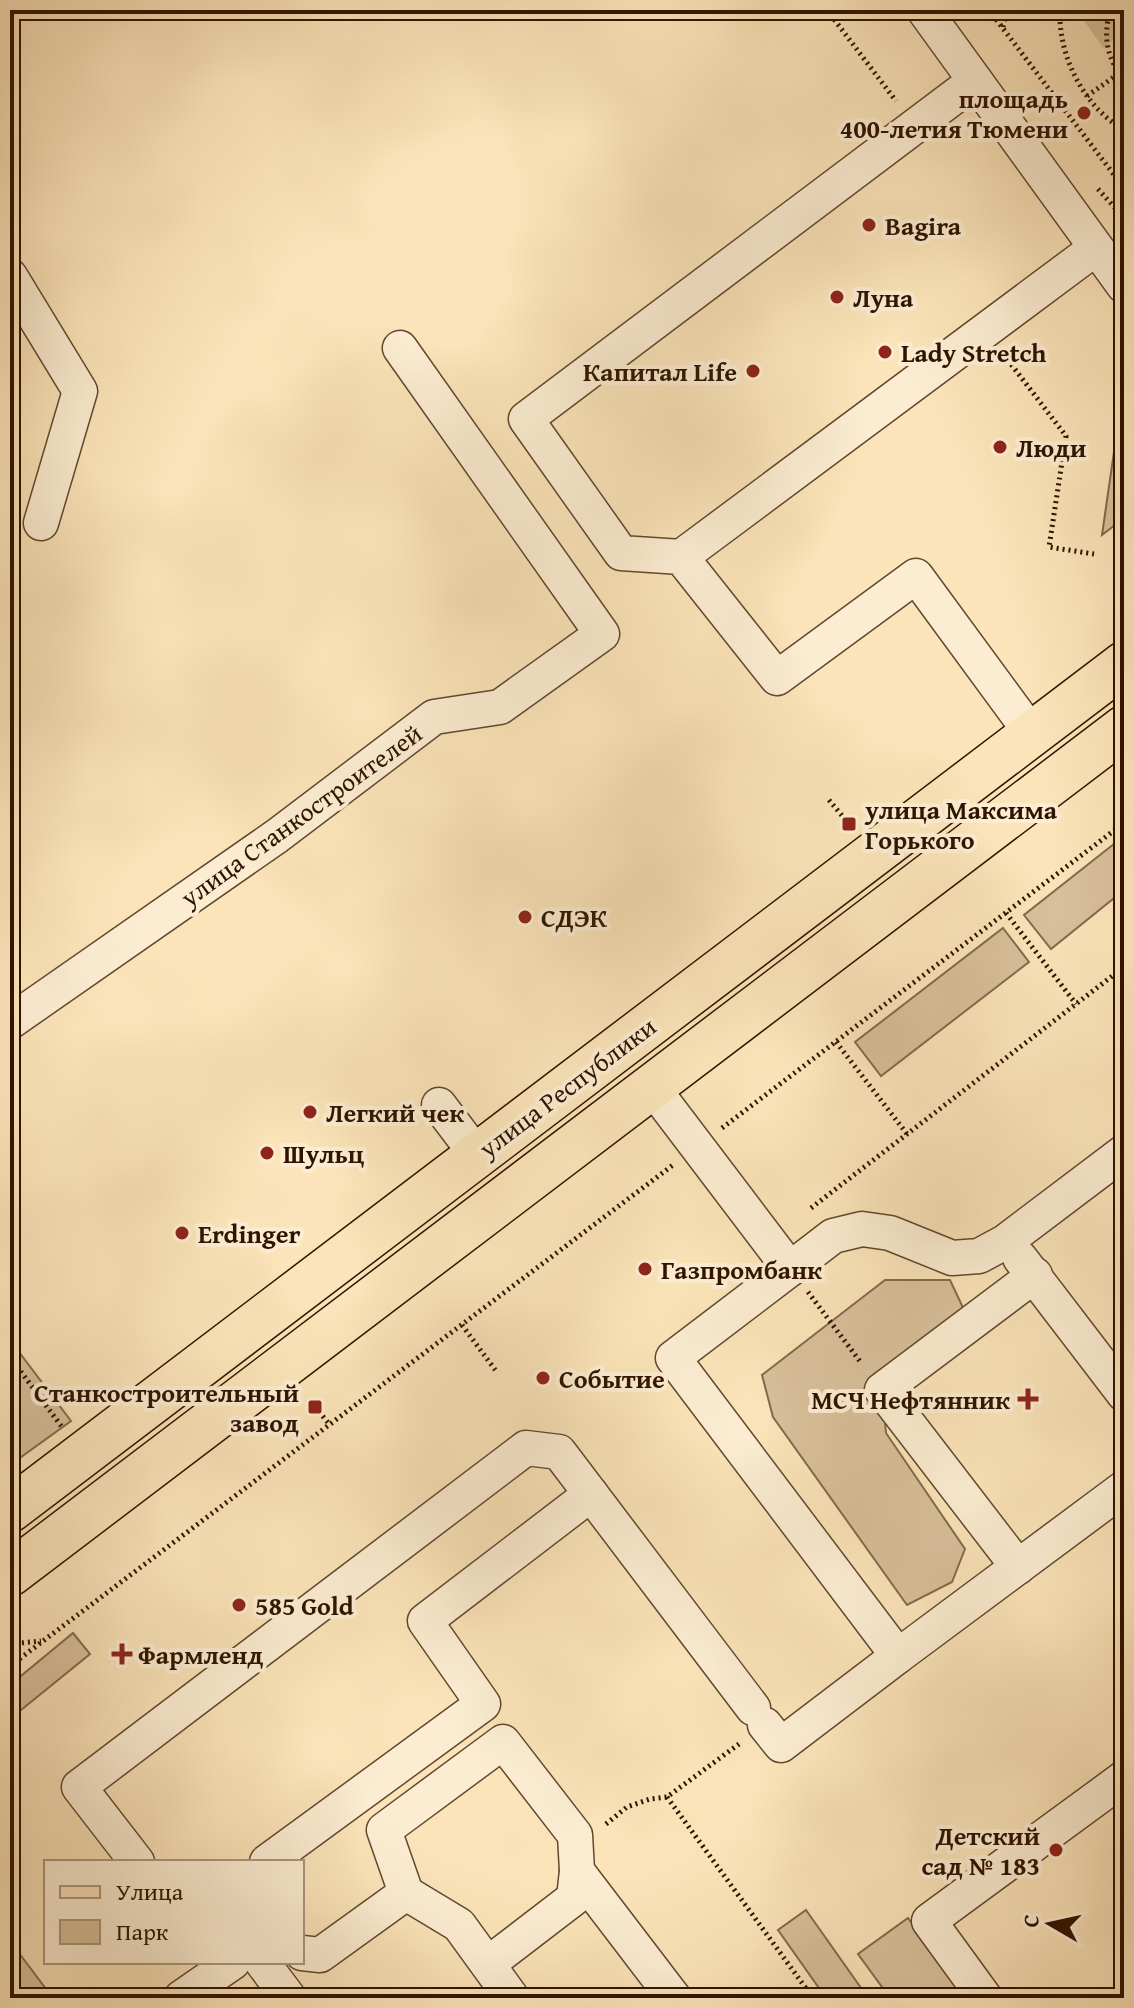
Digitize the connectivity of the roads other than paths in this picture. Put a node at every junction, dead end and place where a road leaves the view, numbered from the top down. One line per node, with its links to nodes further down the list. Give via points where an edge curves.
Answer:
1 (924, 10): 2 (street)
2 (975, 81): 3 (street); 8 (street, via 526,419 621,553)
3 (1096, 248): 5 (street); 8 (street)
4 (10, 276): 7 (street, via 80,391)
5 (1124, 286)
6 (400, 348): 12 (street, улица Станкостроителей, via 602,634 500,707 434,717 277,836)
7 (41, 523)
8 (681, 557): 11 (street, via 777,678 916,576)
9 (1124, 664): 11 (main road, улица Республики)
10 (1124, 728): 13 (main road, улица Республики)
11 (1032, 734): 16 (main road, улица Республики)
12 (10, 1022)
13 (652, 1087): 18 (street); 25 (main road, улица Республики)
14 (439, 1105): 16 (street)
15 (1124, 1152): 17 (street)
16 (477, 1155): 23 (main road, улица Республики)
17 (1005, 1242): 18 (street, via 979,1256 952,1258 890,1233 862,1229 833,1236); 19 (street)
18 (790, 1269): 26 (street, via 673,1358)
19 (1035, 1275): 20 (street); 24 (street, via 882,1390)
20 (1124, 1394)
21 (1124, 1488): 24 (street)
22 (591, 1494): 26 (street, via 781,1745); 28 (street, via 559,1452 526,1448 79,1787); 29 (street, via 425,1621 483,1704)
23 (10, 1510)
24 (1018, 1567): 26 (street)
25 (10, 1574)
26 (898, 1656)
27 (1124, 1778): 40 (street, via 929,1921)
28 (135, 1860)
29 (270, 1860)
30 (577, 1871): 31 (street, via 575,1835 503,1742 384,1830); 35 (street, via 574,1898); 39 (street)
31 (406, 1893): 32 (street, via 320,1955); 35 (street, via 459,1925)
32 (304, 1953)
33 (230, 1964): 36 (street)
34 (264, 1964): 37 (street)
35 (488, 1964): 38 (street)
36 (181, 1998)
37 (289, 1998)
38 (512, 1998)
39 (674, 1998)
40 (985, 1998)

